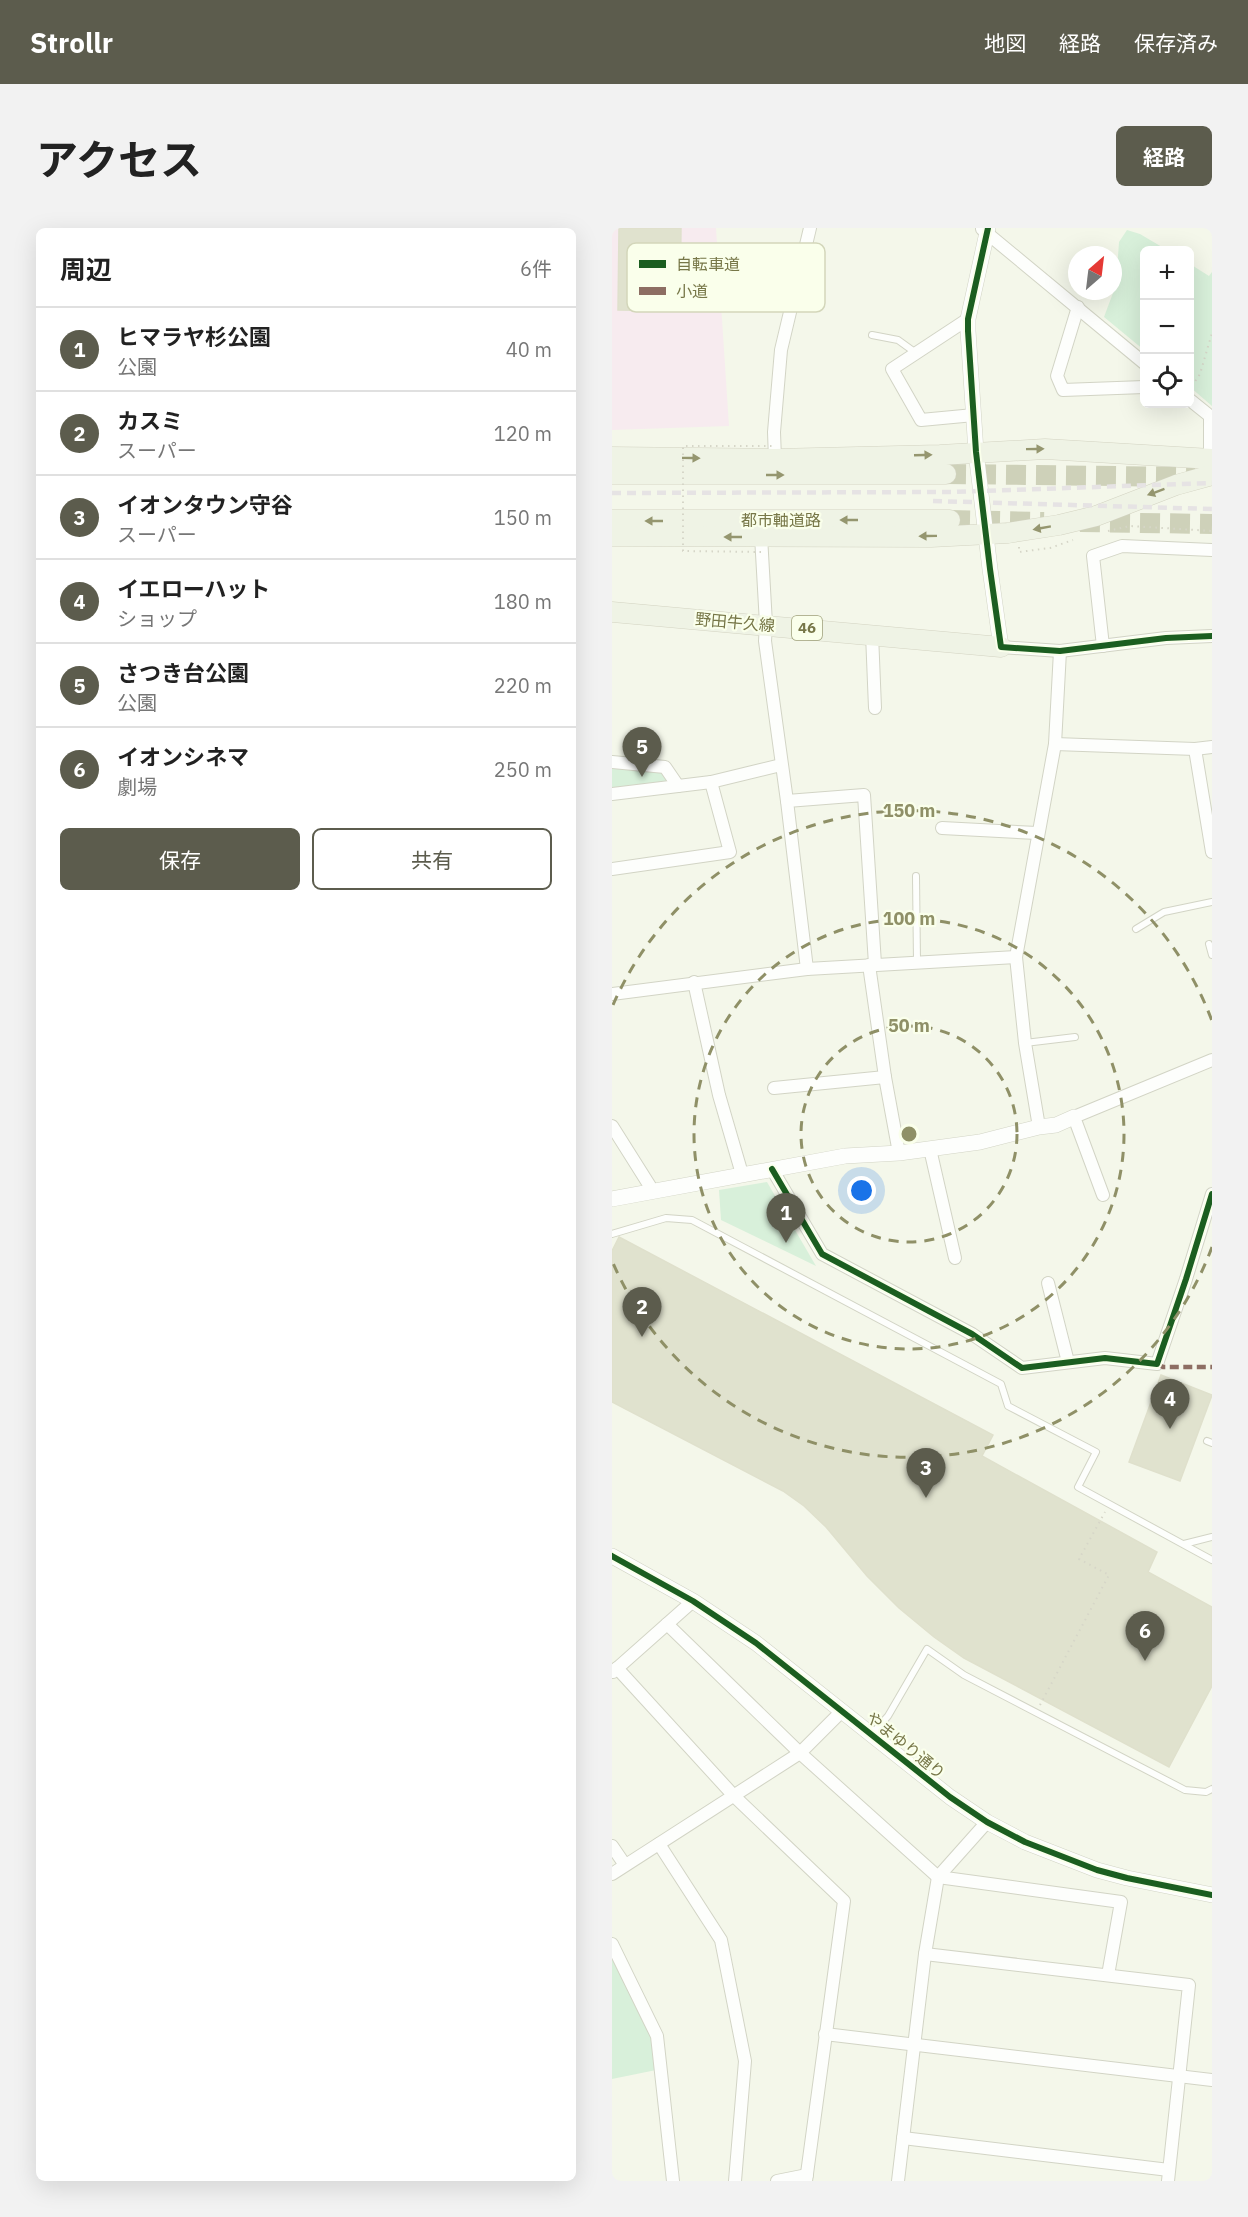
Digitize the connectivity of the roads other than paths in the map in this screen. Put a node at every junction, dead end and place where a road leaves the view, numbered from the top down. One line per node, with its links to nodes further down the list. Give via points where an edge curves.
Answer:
1 (810, 228): 3 (street)
2 (985, 229): 4 (street); 6 (street)
3 (806, 243)
4 (1078, 307): 9 (street); 10 (street, via 1057,376 1063,390)
5 (790, 312): 14 (street, via 781,350)
6 (968, 319): 8 (street); 12 (street)
7 (872, 334): 8 (lane, via 898,340)
8 (916, 353): 12 (street, via 892,369 921,420)
9 (1140, 360)
10 (1140, 387)
11 (1194, 403): 16 (street, via 1210,416)
12 (974, 415): 13 (street)
13 (976, 452): 14 (main road, one-way to 13); 16 (main road, one-way to 16, via 1045,449); 21 (street)
14 (775, 453): 15 (main road, one-way to 14)
15 (612, 457)
16 (1211, 464): 21 (main road, one-way to 21, via 1176,485 1087,518)
17 (612, 474): 18 (main road, one-way to 18)
18 (946, 474)
19 (612, 520): 20 (main road, 都市軸道路, one-way to 19)
20 (950, 520)
21 (986, 535): 23 (main road, one-way to 23); 30 (street)
22 (612, 536): 23 (main road, one-way to 22)
23 (761, 544): 26 (street)
24 (1212, 550): 29 (street, via 1122,546 1093,556)
25 (612, 612): 26 (main road, 野田牛久線 / 46)
26 (766, 624): 27 (main road, 野田牛久線 / 46); 37 (street)
27 (872, 634): 30 (main road, 野田牛久線 / 46); 32 (street)
28 (1212, 636): 29 (street)
29 (1103, 646): 31 (street)
30 (1001, 647): 31 (street)
31 (1060, 651): 33 (street)
32 (876, 708)
33 (1054, 744): 35 (street); 43 (street)
34 (1212, 747): 35 (street)
35 (1195, 749): 44 (street)
36 (612, 762): 39 (street, via 665,767)
37 (781, 765): 38 (street); 41 (street)
38 (711, 782): 39 (street); 45 (street, via 730,852)
39 (678, 786): 40 (street)
40 (612, 795)
41 (787, 801): 53 (street, via 864,795); 54 (street)
42 (942, 828): 43 (street)
43 (1037, 833): 51 (street)
44 (1212, 852)
45 (612, 868)
46 (916, 876): 52 (lane)
47 (1212, 902): 48 (lane, via 1164,912)
48 (1136, 929)
49 (1209, 945): 50 (lane)
50 (1212, 956)
51 (1016, 957): 52 (street); 58 (street)
52 (917, 962): 53 (street)
53 (872, 964): 54 (street); 60 (street)
54 (807, 969): 55 (street)
55 (694, 982): 56 (street); 68 (street, via 719,1095)
56 (612, 994)
57 (1075, 1037): 58 (lane)
58 (1025, 1043): 64 (street)
59 (1212, 1060): 62 (street)
60 (885, 1077): 61 (street); 66 (street)
61 (774, 1088)
62 (1074, 1118): 64 (street); 71 (street)
63 (612, 1126): 69 (street)
64 (1039, 1127): 65 (street, via 980,1142)
65 (930, 1149): 66 (street); 74 (street)
66 (899, 1153): 67 (street, via 845,1156)
67 (772, 1169): 68 (street); 76 (street, via 822,1254 972,1334 1022,1368)
68 (742, 1174): 69 (street)
69 (652, 1191): 72 (street)
70 (1212, 1194): 76 (street, via 1156,1364 1105,1358)
71 (1103, 1195)
72 (612, 1199)
73 (612, 1234): 78 (lane, via 666,1218 692,1220 1001,1384 1008,1406 1096,1452 1078,1487)
74 (955, 1258)
75 (1048, 1283): 76 (street)
76 (1068, 1362)
77 (1212, 1537): 78 (lane)
78 (1184, 1545): 80 (lane)
79 (612, 1556): 81 (street, やまゆり通り)
80 (1212, 1560)
81 (693, 1601): 82 (street); 84 (street, やまゆり通り, via 756,1643)
82 (667, 1624): 83 (street); 86 (street)
83 (615, 1671): 88 (street)
84 (842, 1711): 85 (street, やまゆり通り); 86 (street)
85 (872, 1734): 87 (lane, via 894,1708 927,1650 964,1675 1185,1791); 89 (street, やまゆり通り)
86 (800, 1753): 88 (street); 94 (street)
87 (1212, 1789)
88 (734, 1796): 90 (street); 99 (street, via 844,1901)
89 (987, 1822): 94 (street); 95 (street, やまゆり通り, via 1025,1842 1097,1870)
90 (658, 1844): 92 (street); 107 (street, via 721,1940 745,2061)
91 (612, 1846): 92 (street)
92 (625, 1865): 93 (street)
93 (612, 1874)
94 (938, 1877): 97 (street); 98 (street, via 1121,1902)
95 (1212, 1895)
96 (612, 1944): 106 (street, via 657,2036)
97 (925, 1954): 98 (street); 100 (street)
98 (1108, 1976): 101 (street, via 1190,1985)
99 (825, 2034): 100 (street); 105 (street)
100 (914, 2045): 101 (street); 103 (street)
101 (1179, 2076): 102 (street); 104 (street)
102 (1212, 2080)
103 (903, 2138): 104 (street); 109 (street)
104 (1169, 2175)
105 (807, 2178): 108 (street)
106 (673, 2181)
107 (735, 2181)
108 (777, 2181)
109 (898, 2181)

